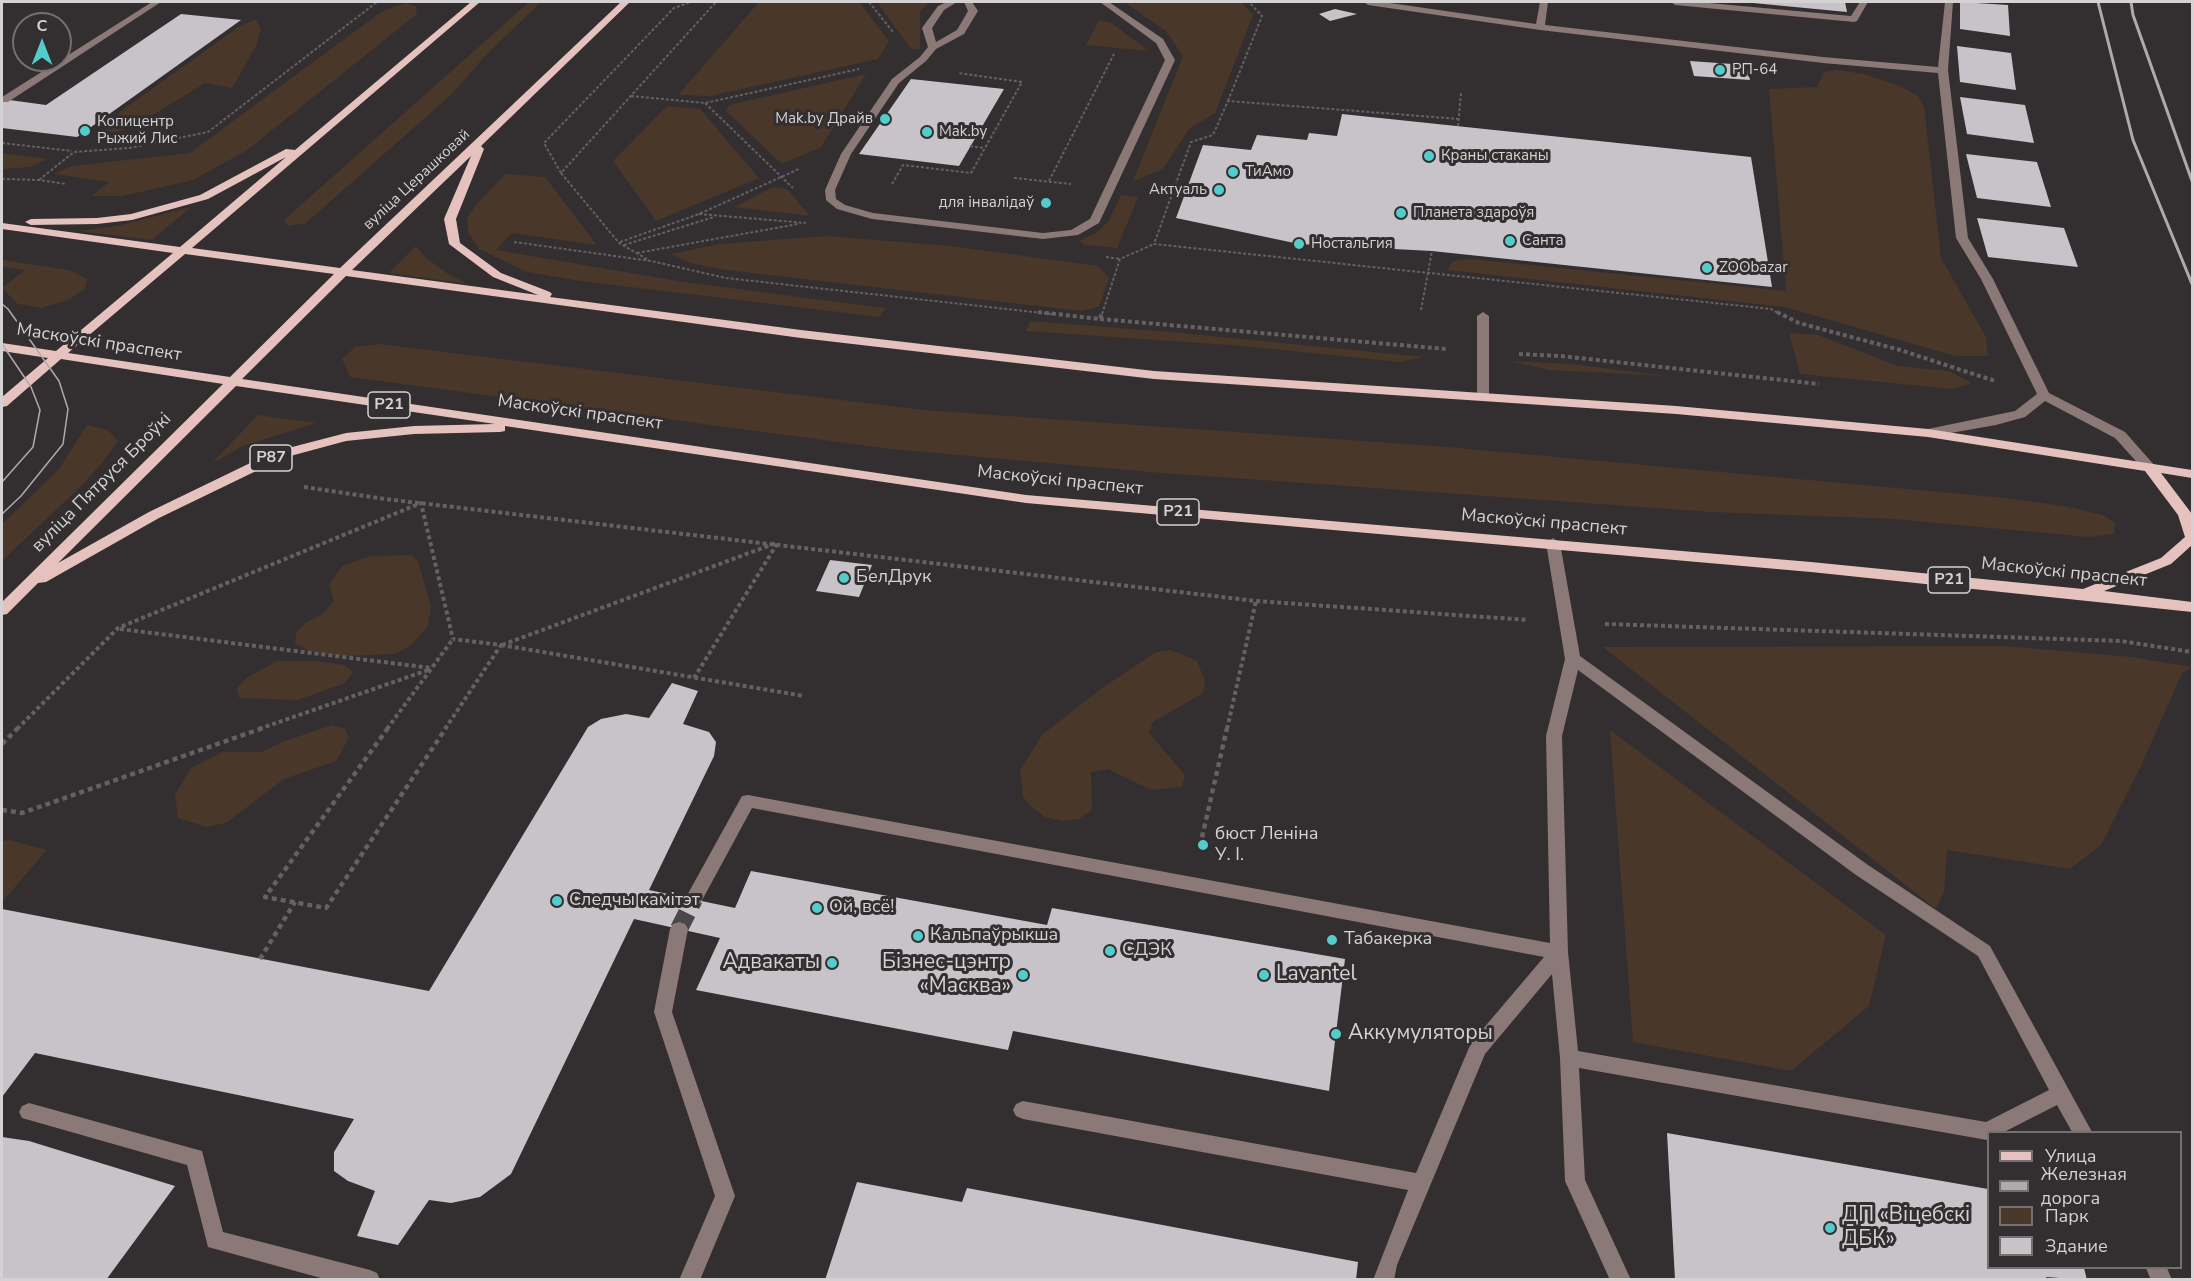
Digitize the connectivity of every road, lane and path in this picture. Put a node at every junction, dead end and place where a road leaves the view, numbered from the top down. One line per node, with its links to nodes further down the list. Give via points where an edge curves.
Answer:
1 (157, 2): 26 (lane)
2 (377, 2): 36 (path, via 208,132 129,148)
3 (476, 2): 31 (main road)
4 (626, 2): 32 (main road, вуліца Церашковай)
5 (691, 2): 39 (path, via 674,8 544,143)
6 (716, 2): 25 (path)
7 (869, 2): 18 (path)
8 (953, 2): 19 (lane, via 941,8 927,28)
9 (968, 2): 19 (lane, via 973,11 961,32)
10 (1104, 2): 19 (lane, via 1160,41 1170,60 1095,221 1074,233 1043,236 917,223 872,216 831,200 830,190 846,154 895,81)
11 (1249, 2): 27 (path, via 1262,16)
12 (1368, 2): 17 (lane)
13 (1544, 2): 17 (lane)
14 (1675, 2): 15 (lane, via 1854,19)
15 (1864, 2)
16 (1949, 2): 22 (lane)
17 (1540, 27): 22 (lane)
18 (897, 38)
19 (933, 46)
20 (1115, 52): 43 (path)
21 (860, 69): 28 (path)
22 (1943, 70): 70 (lane, via 1962,238 1987,279)
23 (960, 75): 35 (path, via 1022,82)
24 (1461, 93): 29 (path)
25 (630, 96): 28 (path); 39 (path)
26 (4, 100)
27 (1228, 101): 29 (path); 47 (path, via 1213,135 1191,142)
28 (705, 103): 41 (path)
29 (1459, 119): 30 (path)
30 (1458, 126)
31 (321, 134): 51 (main road, via 204,197 132,217); 57 (main road)
32 (483, 141): 61 (main road, вуліца Церашковай); 63 (main road, via 450,219 455,244 497,275)
33 (2, 143): 36 (path)
34 (970, 146): 35 (path)
35 (985, 148): 38 (path, via 971,173)
36 (74, 152): 42 (path, via 39,180)
37 (906, 160): 38 (path)
38 (903, 165): 45 (path)
39 (561, 173): 54 (path)
40 (1014, 177): 43 (path)
41 (782, 178): 46 (path); 49 (path)
42 (2, 179)
43 (1049, 181): 44 (path)
44 (1071, 184)
45 (886, 192)
46 (799, 194)
47 (1171, 195): 48 (path); 55 (path)
48 (1184, 196)
49 (699, 214): 50 (path); 54 (path)
50 (716, 216): 56 (path); 59 (path, via 808,223)
51 (2, 221)
52 (2, 226): 57 (main road)
53 (504, 241): 60 (path)
54 (619, 243): 56 (path)
55 (1154, 244): 60 (path, via 1120,259 1100,320 726,278); 62 (path)
56 (623, 245): 59 (path)
57 (183, 250): 61 (main road); 67 (main road)
58 (1432, 251): 62 (path)
59 (637, 253): 60 (path)
60 (651, 261)
61 (343, 273): 63 (main road); 69 (main road, вуліца Церашковай / Р87)
62 (1426, 273): 64 (path); 68 (path, via 1771,309 1799,322)
63 (569, 303): 71 (main road, via 1154,375)
64 (1421, 309)
65 (1483, 316): 71 (lane)
66 (2, 347): 67 (main road, Маскоўскі праспект / Р21)
67 (58, 355): 69 (main road, Маскоўскі праспект / Р21); 72 (main road)
68 (1997, 381)
69 (230, 383): 73 (main road, Маскоўскі праспект / Р21); 81 (main road, вуліца Пятруся Броўкі / Р87)
70 (2044, 395): 74 (lane, via 2020,414); 75 (lane, via 2120,435)
71 (1483, 396): 74 (main road)
72 (2, 403)
73 (548, 428): 80 (main road, Маскоўскі праспект / Р21, via 1026,499); 81 (main road, Р87, via 414,430 346,437 278,455 154,515)
74 (1928, 433): 75 (main road)
75 (2149, 467): 76 (main road); 82 (main road, via 2185,514 2192,538 2166,561)
76 (2193, 474)
77 (303, 487): 78 (path)
78 (421, 503): 79 (path); 87 (path); 88 (path)
79 (777, 543): 83 (path); 89 (path); 93 (path)
80 (1553, 543): 82 (main road, Маскоўскі праспект / Р21); 86 (lane)
81 (23, 589): 85 (main road, вуліца Пятруся Броўкі / Р87)
82 (2086, 594): 84 (main road, Маскоўскі праспект / Р21)
83 (1256, 601): 86 (path); 97 (path)
84 (2193, 607)
85 (2, 610)
86 (1567, 623): 90 (path, via 2121,641); 91 (lane)
87 (118, 628): 92 (path); 95 (path)
88 (453, 639): 89 (path); 92 (path)
89 (501, 645): 93 (path); 99 (path, via 326,908)
90 (2193, 652)
91 (1573, 659): 101 (lane, via 1554,736); 104 (lane, via 1862,870 1984,951)
92 (432, 668): 96 (path, via 22,813); 99 (path, via 265,897)
93 (693, 678): 94 (path)
94 (804, 696)
95 (2, 744)
96 (2, 810)
97 (1191, 882): 98 (lane, via 748,801); 101 (lane)
98 (694, 899)
99 (295, 902): 102 (path)
100 (679, 929): 110 (lane, via 663,1012 725,1196)
101 (1558, 952): 103 (lane); 108 (lane, via 1478,1049)
102 (260, 959)
103 (1569, 1058): 104 (lane, via 1987,1131); 112 (lane, via 1575,1181)
104 (2061, 1094): 107 (lane)
105 (1023, 1110): 108 (lane)
106 (29, 1112): 109 (lane, via 195,1158 215,1240)
107 (2081, 1131)
108 (1421, 1184): 111 (lane)
109 (370, 1280)
110 (689, 1280)
111 (1383, 1280)
112 (1621, 1280)

